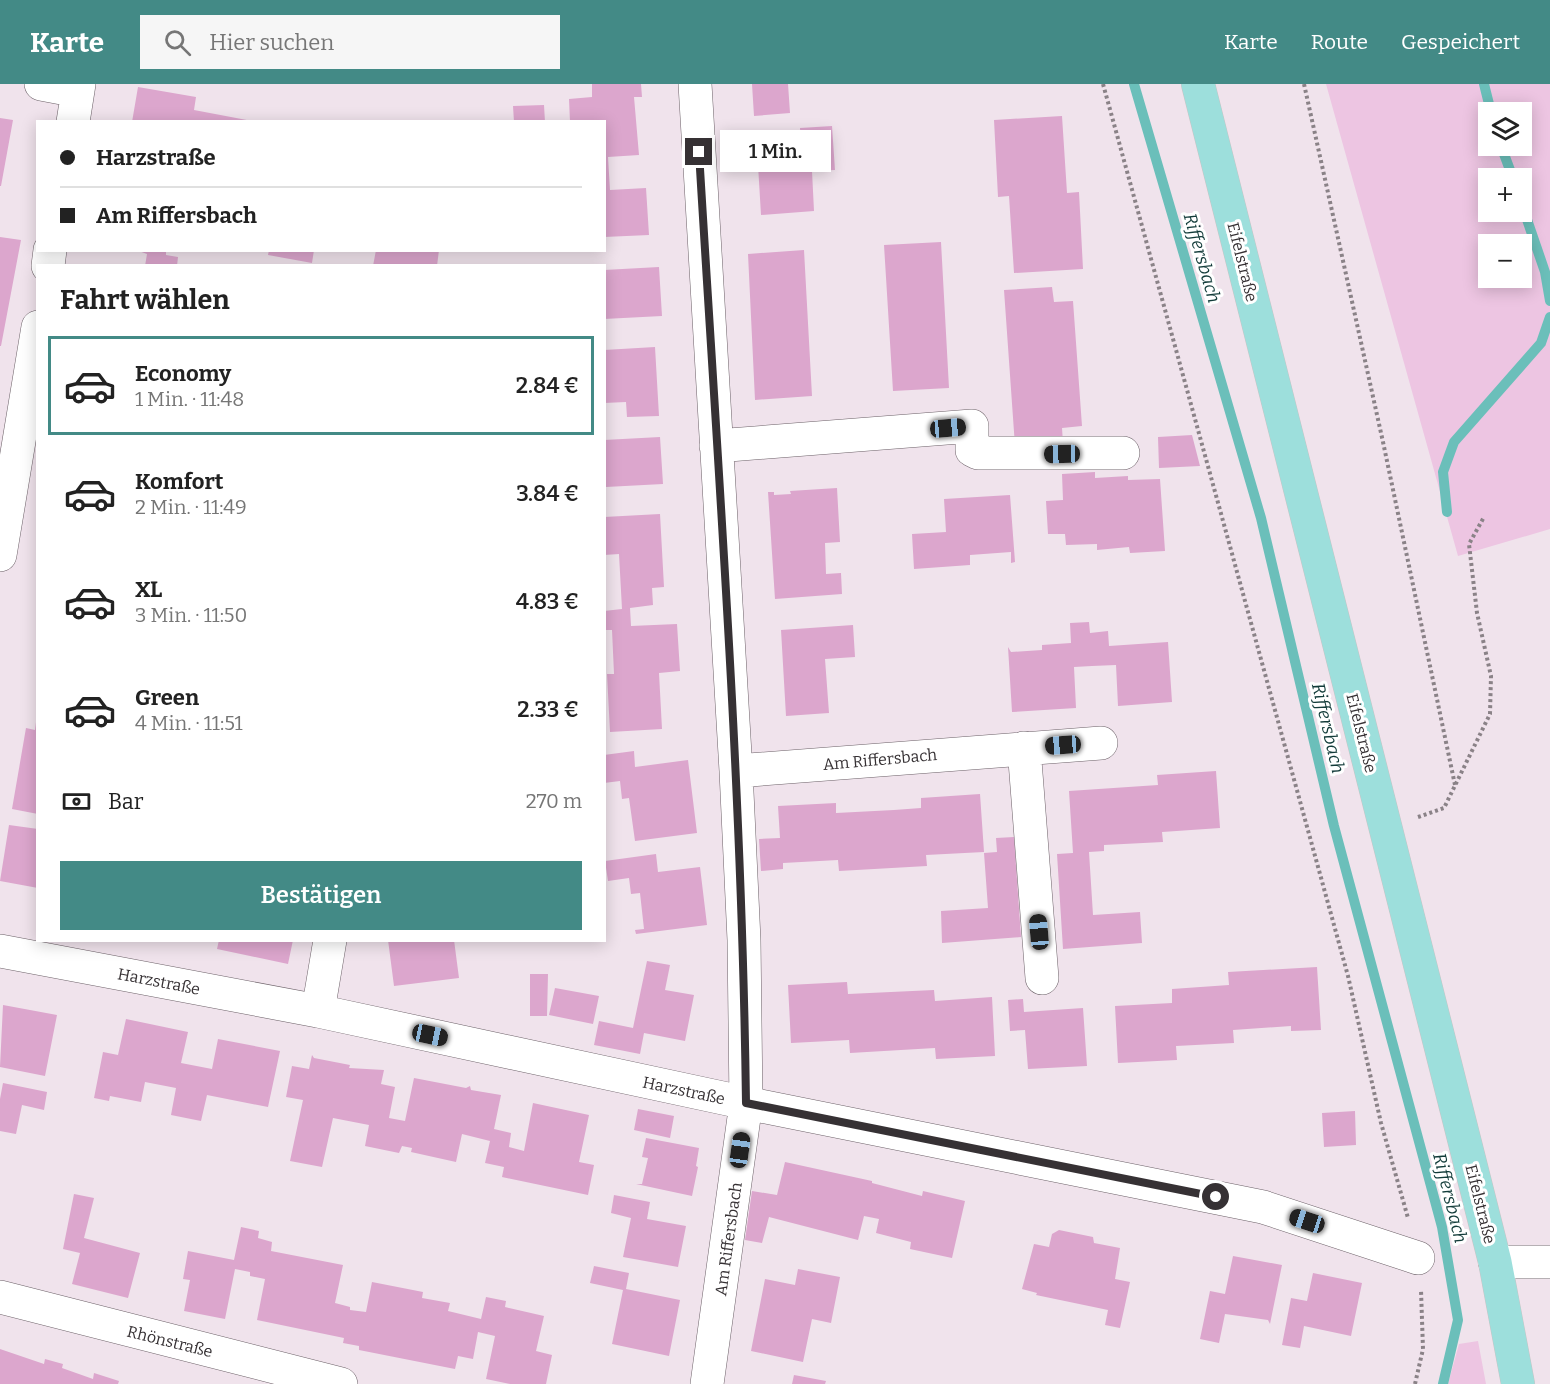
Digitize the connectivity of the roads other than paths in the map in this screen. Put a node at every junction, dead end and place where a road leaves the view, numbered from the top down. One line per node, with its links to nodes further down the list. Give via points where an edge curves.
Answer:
1 (41, 84): 4 (street)
2 (695, 84): 6 (street, Am Riffersbach)
3 (1198, 84): 18 (main road, Eifelstraße)
4 (77, 99)
5 (36, 339): 8 (street)
6 (716, 446): 7 (street, via 972,426 972,450 978,453); 11 (street, Am Riffersbach)
7 (1123, 453)
8 (0, 555)
9 (1101, 742): 10 (street, Am Riffersbach)
10 (1024, 748): 11 (street, Am Riffersbach); 14 (street)
11 (736, 771): 16 (street, Am Riffersbach)
12 (330, 942): 15 (street)
13 (0, 951): 15 (street, Harzstraße)
14 (1042, 978)
15 (318, 1011): 16 (street, Harzstraße)
16 (746, 1103): 17 (street, Harzstraße, via 1263,1207); 22 (street, Am Riffersbach)
17 (1418, 1258)
18 (1496, 1262): 19 (street); 23 (main road, Eifelstraße)
19 (1550, 1262)
20 (0, 1297): 21 (street, Rhönstraße)
21 (341, 1384)
22 (707, 1384)
23 (1518, 1384)

